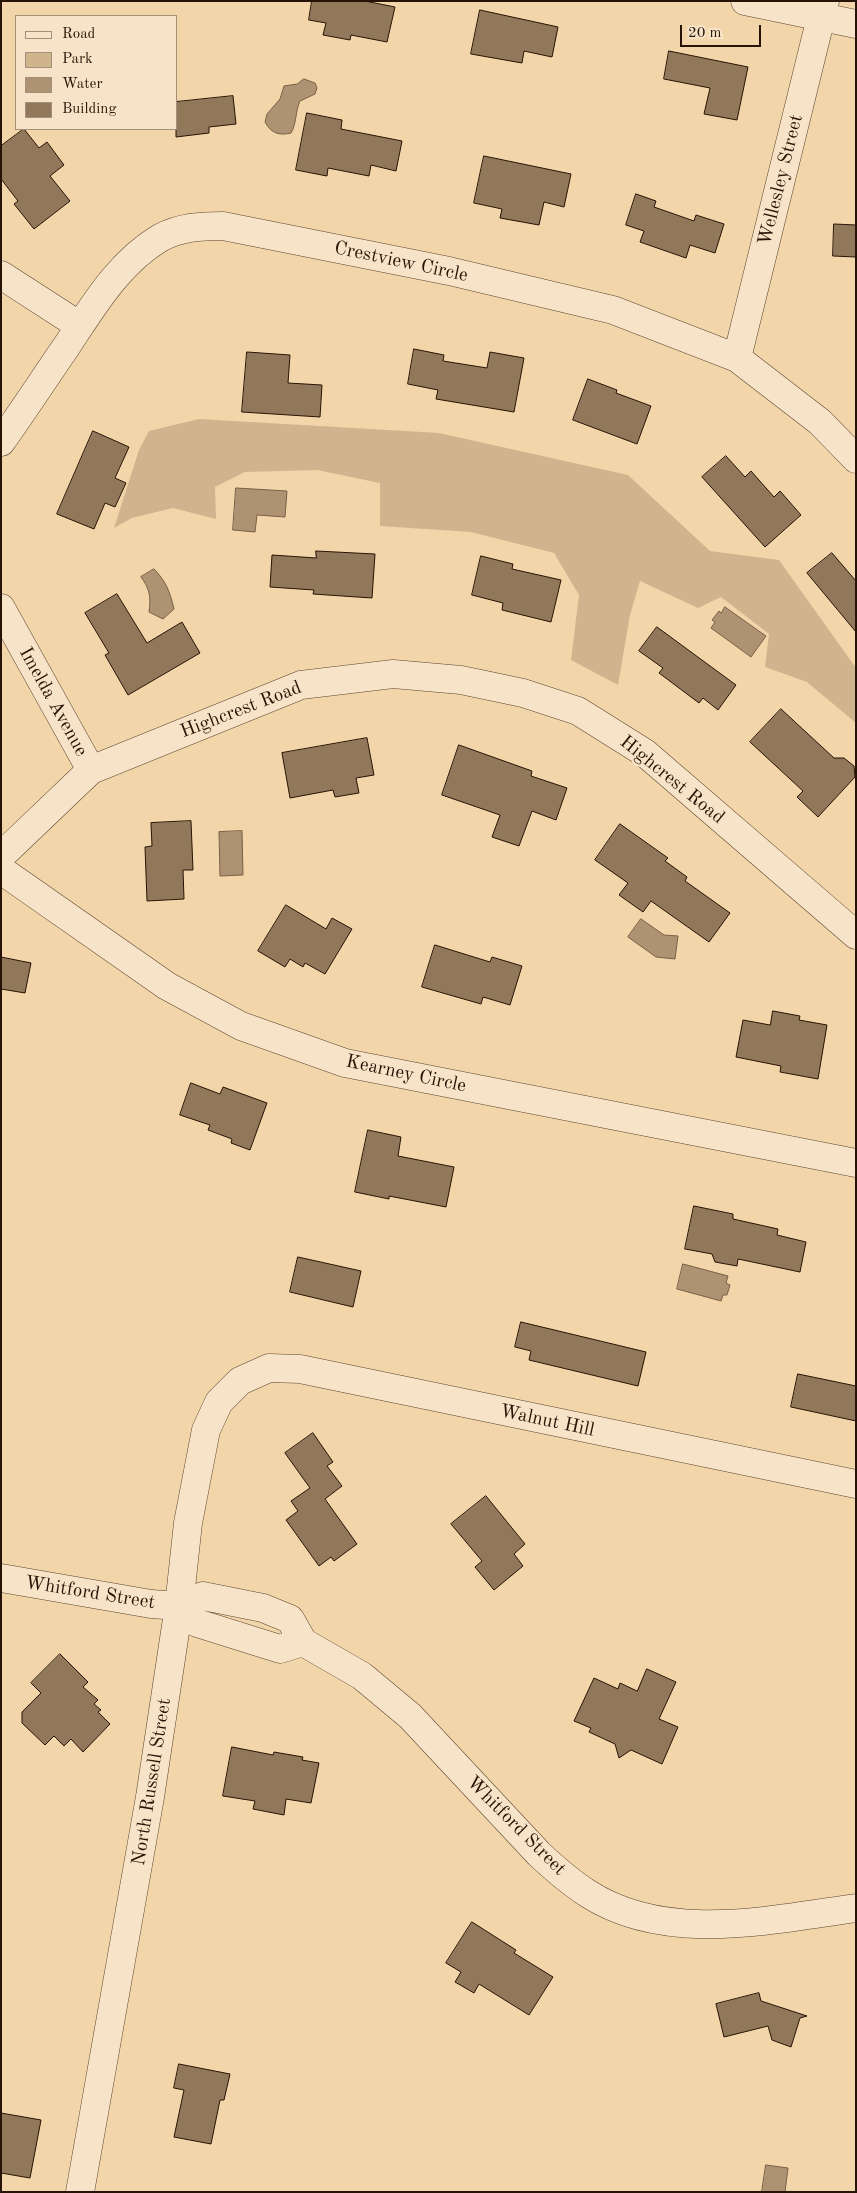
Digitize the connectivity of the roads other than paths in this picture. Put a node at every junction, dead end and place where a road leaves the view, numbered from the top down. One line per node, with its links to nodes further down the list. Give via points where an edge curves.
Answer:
1 (745, 1): 2 (street)
2 (823, 9): 3 (street); 6 (street, Wellesley Street)
3 (856, 24)
4 (1, 275): 5 (street)
5 (80, 326): 6 (street, Crestview Circle, via 135,255 161,237 191,226 223,226 449,271 613,310); 7 (street, Crestview Circle)
6 (736, 358): 8 (street, Crestview Circle, via 820,422)
7 (1, 442)
8 (856, 459)
9 (1, 608): 10 (street, Imelda Avenue)
10 (91, 770): 11 (street, Highcrest Road); 13 (street, Highcrest Road, via 301,685 393,674 461,680 523,693 578,711 645,753)
11 (1, 856)
12 (1, 870): 14 (street, Kearney Circle, via 167,986 241,1026 345,1063)
13 (856, 935)
14 (856, 1163)
15 (240, 1381): 16 (street, Walnut Hill, via 269,1368 300,1370); 18 (street, North Russell Street, via 219,1402 206,1430 188,1523)
16 (856, 1484)
17 (1, 1578): 18 (street, Whitford Street)
18 (179, 1606): 19 (street, Whitford Street, via 203,1596 263,1608 290,1619 304,1642 362,1676 410,1716 539,1854 588,1894 609,1904 646,1917 707,1926); 20 (street, North Russell Street, via 150,1797)
19 (856, 1908)
20 (80, 2192)

